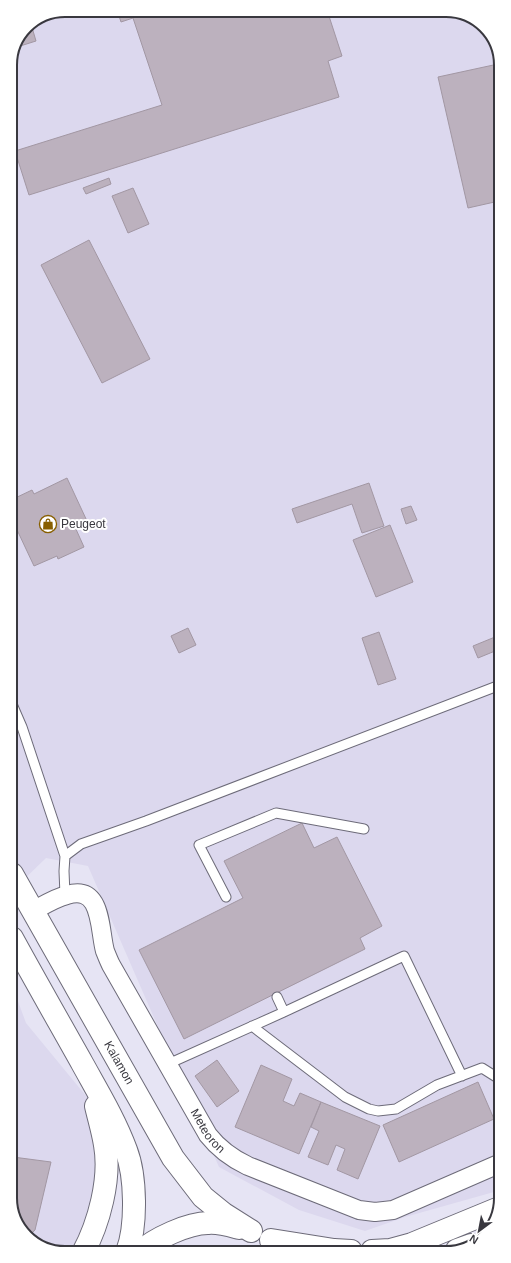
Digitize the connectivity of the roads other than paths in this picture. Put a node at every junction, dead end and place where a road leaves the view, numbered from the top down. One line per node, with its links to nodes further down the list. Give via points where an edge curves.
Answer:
1 (494, 687): 4 (lane, via 81,844)
2 (17, 716): 4 (lane)
3 (364, 828): 7 (lane, via 276,813 199,845)
4 (65, 856): 6 (lane)
5 (17, 883): 8 (main road, Kalamon)
6 (66, 895): 8 (street, Meteoron); 13 (street, Meteoron, via 85,895 95,905 108,959)
7 (226, 897)
8 (33, 911): 19 (main road, Kalamon, via 173,1158 203,1197)
9 (17, 947): 14 (main road)
10 (277, 997): 11 (lane)
11 (284, 1012): 12 (lane); 15 (lane, via 404,956)
12 (252, 1026): 13 (lane); 15 (lane, via 345,1097 369,1109 396,1109 437,1085)
13 (168, 1064): 17 (street, Meteoron, via 208,1135 226,1154 248,1166 359,1210 393,1210)
14 (88, 1074): 21 (main road, via 106,1146 106,1169 99,1213); 22 (main road, via 111,1114 127,1151 133,1178 132,1223)
15 (462, 1076): 16 (lane, via 482,1068)
16 (494, 1076)
17 (494, 1166)
18 (492, 1211): 26 (main road)
19 (251, 1231): 20 (main road); 23 (main road, via 207,1222 187,1227)
20 (271, 1240): 24 (main road); 25 (main road)
21 (87, 1246)
22 (128, 1246)
23 (148, 1246)
24 (281, 1246)
25 (309, 1246)
26 (405, 1246)

